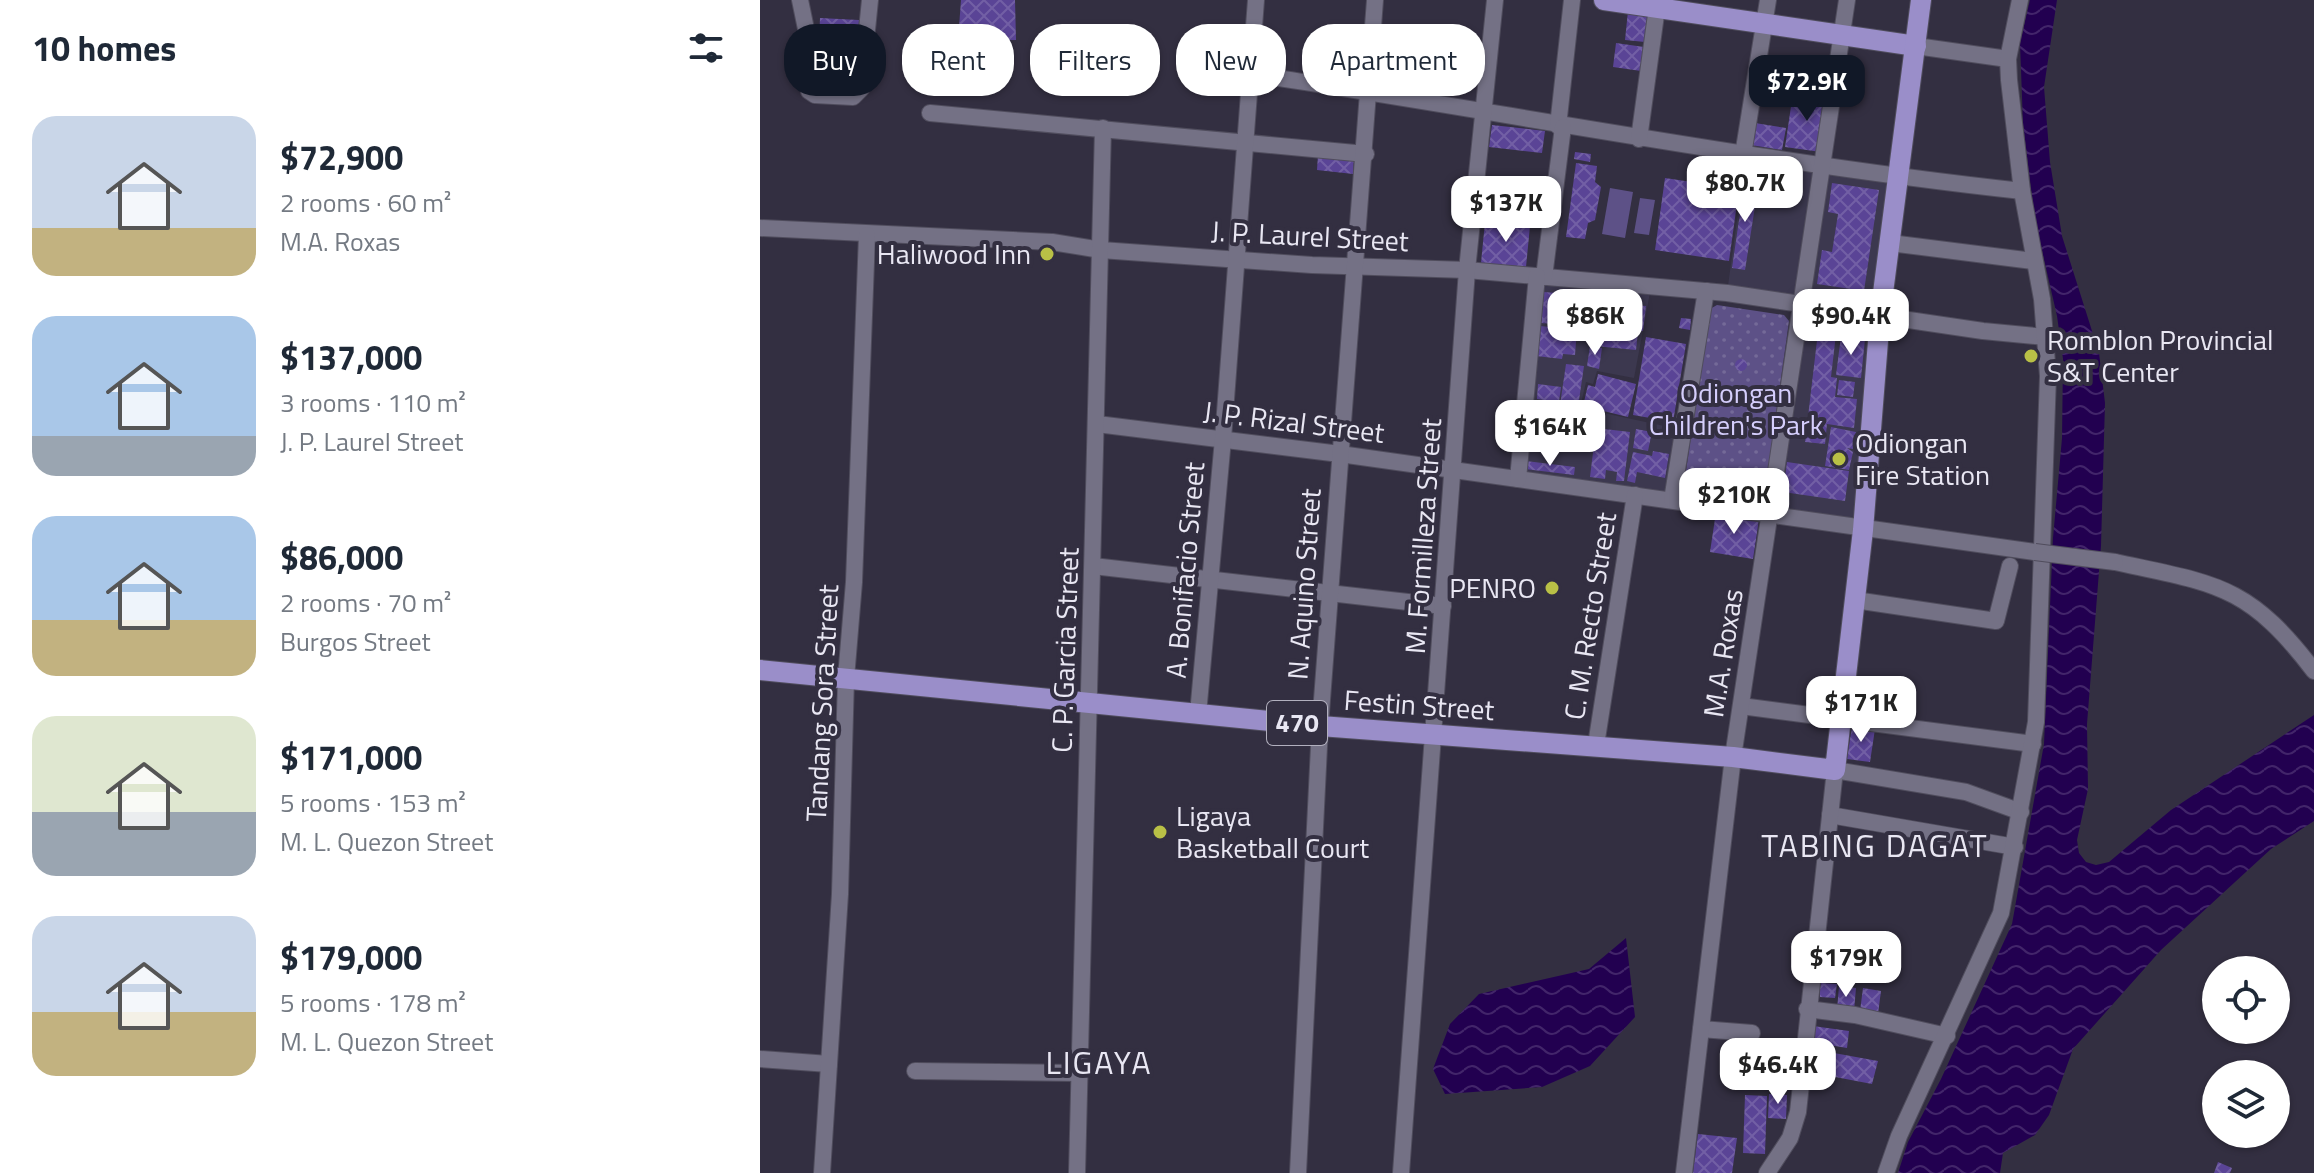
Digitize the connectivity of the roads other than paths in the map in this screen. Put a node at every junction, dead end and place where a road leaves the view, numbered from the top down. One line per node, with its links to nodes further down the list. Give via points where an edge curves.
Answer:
1 (800, 0): 2 (street, via 809,91 853,97 861,89)
2 (870, 0)
3 (1256, 0): 13 (street, A. Bonifacio Street)
4 (1375, 0): 14 (street, N. Aquino Street)
5 (1495, 0): 22 (street, M. Formilleza Street)
6 (1572, 0): 24 (street)
7 (1604, 0): 12 (main road)
8 (1768, 0): 15 (street)
9 (1847, 0): 16 (street, M.A. Roxas)
10 (1921, 0): 17 (main road)
11 (2020, 0): 18 (street)
12 (1658, 3): 15 (main road); 26 (street)
13 (1255, 24)
14 (1373, 24)
15 (1764, 25): 16 (main road); 29 (street)
16 (1842, 37): 17 (main road); 30 (street, M.A. Roxas)
17 (1916, 46): 18 (street); 31 (main road)
18 (2008, 59): 32 (street)
19 (1250, 96): 27 (street, A. Bonifacio Street)
20 (1368, 96): 28 (street, N. Aquino Street)
21 (1391, 96): 22 (street)
22 (1482, 112): 24 (street); 40 (street, M. Formilleza Street)
23 (930, 113): 25 (street)
24 (1561, 127): 26 (street); 41 (street)
25 (1103, 128): 27 (street); 36 (street, C. P. Garcia Street)
26 (1639, 139): 29 (street)
27 (1246, 140): 28 (street); 37 (street, A. Bonifacio Street)
28 (1366, 154): 39 (street, N. Aquino Street)
29 (1743, 155): 30 (street)
30 (1822, 166): 31 (street); 43 (street, M.A. Roxas)
31 (1900, 178): 32 (street); 35 (main road)
32 (2022, 191): 38 (street)
33 (760, 228): 34 (street, J. P. Laurel Street)
34 (867, 235): 36 (street, J. P. Laurel Street, via 1052,242); 63 (street, Tandang Sora Street)
35 (1890, 243): 38 (street); 44 (main road)
36 (1101, 250): 37 (street, J. P. Laurel Street); 46 (street, C. P. Garcia Street)
37 (1237, 260): 39 (street, J. P. Laurel Street); 47 (street, A. Bonifacio Street)
38 (2033, 261): 45 (street)
39 (1357, 265): 40 (street, J. P. Laurel Street); 48 (street, N. Aquino Street)
40 (1467, 270): 41 (street, J. P. Laurel Street); 49 (street, M. Formilleza Street)
41 (1540, 276): 42 (street, J. P. Laurel Street); 50 (street)
42 (1706, 291): 43 (street, J. P. Laurel Street); 52 (street)
43 (1800, 303): 44 (street, J. P. Laurel Street); 53 (street, M.A. Roxas)
44 (1880, 316): 45 (street, J. P. Laurel Street); 54 (main road)
45 (2046, 337): 70 (street, via 2043,560)
46 (1097, 424): 47 (street, J. P. Rizal Street); 55 (street, C. P. Garcia Street)
47 (1223, 439): 48 (street, J. P. Rizal Street); 57 (street, A. Bonifacio Street)
48 (1340, 454): 49 (street, J. P. Rizal Street); 58 (street, N. Aquino Street)
49 (1455, 470): 50 (street, J. P. Rizal Street); 60 (street, M. Formilleza Street)
50 (1518, 479): 51 (street, J. P. Rizal Street)
51 (1635, 495): 52 (street, J. P. Rizal Street); 71 (street, C. M. Recto Street)
52 (1672, 500): 53 (street, J. P. Rizal Street)
53 (1769, 514): 54 (street, J. P. Rizal Street); 65 (street, M.A. Roxas)
54 (1863, 530): 59 (main road); 62 (street, J. P. Rizal Street, bridge, via 2115,562 2203,581 2247,601 2275,624)
55 (1093, 566): 57 (street); 64 (street, C. P. Garcia Street)
56 (2010, 566): 59 (street, via 1996,621)
57 (1212, 578): 58 (street); 66 (street, A. Bonifacio Street)
58 (1329, 592): 60 (street); 68 (street, N. Aquino Street)
59 (1855, 600): 67 (main road)
60 (1443, 606): 69 (street, M. Formilleza Street)
61 (760, 670): 63 (main road, Festin Street / 470)
62 (2314, 671)
63 (846, 678): 64 (main road, Festin Street / 470); 82 (street, Tandang Sora Street)
64 (1089, 705): 66 (main road, Festin Street / 470); 84 (street, C. P. Garcia Street)
65 (1741, 706): 67 (street); 72 (street, M.A. Roxas)
66 (1198, 714): 68 (main road, Festin Street / 470)
67 (1841, 718): 70 (street); 73 (main road)
68 (1320, 726): 69 (main road, Festin Street / 470); 87 (street, N. Aquino Street)
69 (1434, 734): 71 (main road, Festin Street / 470); 88 (street, M. Formilleza Street)
70 (2033, 744): 74 (street)
71 (1596, 745): 72 (main road, Festin Street / 470)
72 (1733, 757): 73 (main road, Festin Street / 470); 78 (street, M.A. Roxas)
73 (1835, 770): 74 (street, Festin Street, via 1966,792); 75 (street)
74 (2021, 812): 76 (street)
75 (1830, 815): 76 (street); 77 (street)
76 (2015, 847): 80 (street, via 2001,913)
77 (1807, 1009): 80 (street); 90 (street, via 1798,1112 1790,1138)
78 (1701, 1029): 79 (street); 89 (street, M.A. Roxas)
79 (1752, 1033)
80 (1947, 1036): 91 (street)
81 (760, 1059): 82 (street)
82 (829, 1064): 85 (street, Tandang Sora Street)
83 (915, 1071): 84 (street)
84 (1079, 1073): 86 (street, C. P. Garcia Street)
85 (822, 1173)
86 (1077, 1173)
87 (1298, 1173)
88 (1401, 1173)
89 (1684, 1173)
90 (1767, 1173)
91 (1886, 1173)

